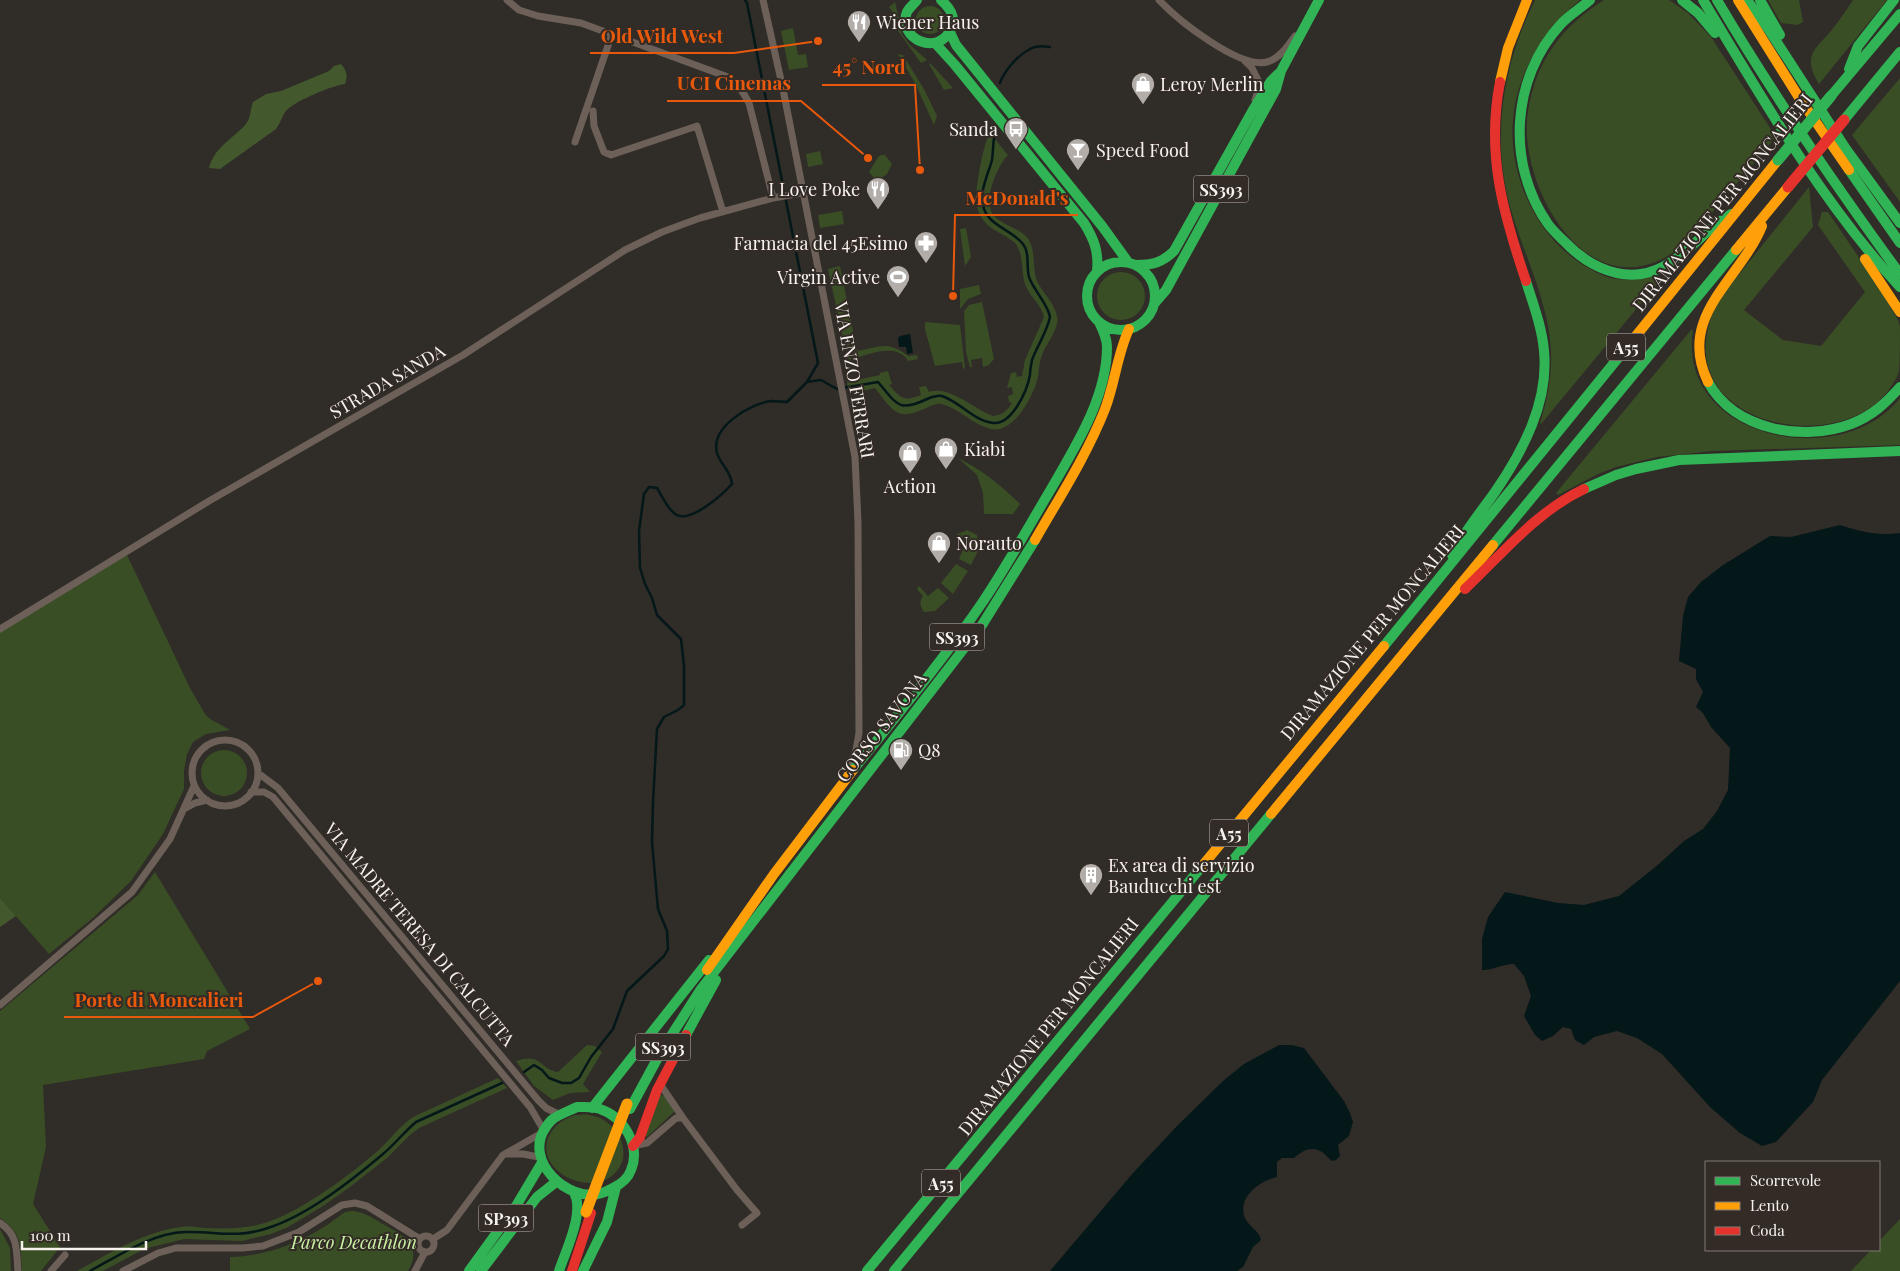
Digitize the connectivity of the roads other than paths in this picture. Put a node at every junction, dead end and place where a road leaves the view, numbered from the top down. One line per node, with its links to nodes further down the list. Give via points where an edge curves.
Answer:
1 (507, 0): 19 (street, via 519,10 581,23)
2 (763, 0): 32 (street, VIA ENZO FERRARI)
3 (941, 0): 18 (main road, via 952,16)
4 (1159, 0): 22 (street, via 1208,40)
5 (1319, 0): 17 (main road, CORSO SAVONA / SS393)
6 (1527, 0): 51 (main road, via 1506,51 1500,77 1494,150 1502,204 1543,337 1544,379 1529,433 1503,479 1460,539)
7 (1590, 0): 36 (main road, via 1554,30 1535,60 1523,92 1518,128 1522,165 1538,210 1567,246 1594,264 1618,273 1641,274 1670,262 1721,218)
8 (1682, 0): 23 (main road, via 1698,13)
9 (1703, 0): 23 (main road)
10 (1717, 0): 43 (main road, via 1789,117)
11 (1738, 0): 40 (main road, via 1800,99)
12 (1747, 0): 24 (main road)
13 (1760, 0): 24 (main road, via 1774,22)
14 (1894, 0): 27 (main road, via 1858,46)
15 (909, 3): 20 (main road, via 905,19 910,34 918,41)
16 (1900, 14): 27 (main road, DIRAMAZIONE PER MONCALIERI / A55)
17 (1306, 22): 22 (street, via 1278,56 1269,62); 26 (main road, CORSO SAVONA / SS393)
18 (950, 32): 20 (main road); 41 (main road, via 956,45)
19 (612, 34): 31 (street); 33 (street, via 728,77 736,83 748,103)
20 (935, 43): 42 (main road, via 1084,223 1098,250)
21 (1900, 52): 28 (main road, DIRAMAZIONE PER MONCALIERI / A55)
22 (1244, 61): 29 (street, via 1252,68 1260,84)
23 (1738, 61): 39 (main road)
24 (1790, 63): 37 (main road, via 1846,149)
25 (1900, 65): 28 (main road)
26 (1281, 71): 29 (main road, CORSO SAVONA / SS393); 45 (main road, CORSO SAVONA / SS393, via 1276,89 1213,205 1166,290)
27 (1848, 76): 36 (main road, DIRAMAZIONE PER MONCALIERI / A55, bridge)
28 (1871, 87): 34 (main road, DIRAMAZIONE PER MONCALIERI / A55, bridge)
29 (1253, 110): 41 (main road, CORSO SAVONA / SS393, via 1174,251 1161,263)
30 (594, 111): 35 (street, via 594,126 604,152 612,155 697,126)
31 (575, 142)
32 (802, 193): 33 (street, STRADA SANDA); 55 (street, VIA ENZO FERRARI, via 843,393 856,475 858,741)
33 (776, 197): 35 (street, STRADA SANDA)
34 (1769, 211): 49 (main road, via 1752,248 1708,309 1700,329 1701,364 1716,395 1729,408 1758,423 1776,430 1806,432 1834,429 1860,420 1885,403); 52 (main road, DIRAMAZIONE PER MONCALIERI / A55)
35 (723, 212): 53 (street, STRADA SANDA, via 662,232 625,250 463,355 209,501)
36 (1736, 212): 51 (main road, DIRAMAZIONE PER MONCALIERI / A55)
37 (1896, 215): 38 (main road)
38 (1900, 224)
39 (1849, 225): 44 (main road); 46 (main road, via 1858,247)
40 (1900, 243)
41 (1132, 263): 42 (main road, CORSO SAVONA / SS393, via 1117,261); 45 (main road, via 1146,272 1152,281)
42 (1097, 270): 47 (main road, CORSO SAVONA / SS393, via 1087,296 1088,306)
43 (1900, 274)
44 (1900, 288)
45 (1154, 304): 48 (main road, CORSO SAVONA / SS393, via 1147,318)
46 (1900, 312)
47 (1099, 322): 48 (main road, via 1113,329); 55 (main road, CORSO SAVONA / SS393, via 1108,348 1102,378 1073,450 972,617)
48 (1130, 329): 60 (main road, CORSO SAVONA / SS393, via 1121,347 1107,405 1094,433 1009,584 982,625)
49 (1900, 387)
50 (1900, 451): 52 (main road, via 1679,460 1620,472 1595,482 1546,512)
51 (1444, 573): 91 (main road, DIRAMAZIONE PER MONCALIERI / A55)
52 (1443, 606): 80 (main road, DIRAMAZIONE PER MONCALIERI / A55)
53 (0, 629)
54 (258, 773): 56 (street, via 251,753 243,746 223,740 213,742 197,755 193,765); 57 (street); 64 (street, VIA MADRE TERESA DI CALCUTTA, via 278,788 538,1100)
55 (844, 782): 60 (main road, CORSO SAVONA / SS393)
56 (194, 786): 58 (street); 59 (street)
57 (251, 792): 58 (street, via 234,805); 66 (street, VIA MADRE TERESA DI CALCUTTA, via 264,792 273,797 530,1107)
58 (206, 800): 59 (street)
59 (184, 809): 61 (street, via 170,839 132,892)
60 (746, 922): 62 (main road); 63 (main road); 73 (main road, CORSO SAVONA / SS393, bridge, via 650,1059)
61 (0, 1005)
62 (660, 1084): 65 (street); 67 (main road, via 640,1137)
63 (592, 1108): 64 (main road, via 577,1107); 67 (main road, via 622,1123)
64 (558, 1114): 66 (main road)
65 (683, 1118): 67 (street, via 676,1118 647,1143); 75 (street, via 757,1213)
66 (542, 1131): 68 (street); 69 (main road, via 538,1146)
67 (633, 1146): 71 (main road, via 631,1170)
68 (503, 1155): 69 (street, via 523,1154); 77 (street, via 447,1230)
69 (540, 1161): 70 (main road); 85 (main road, SP393, via 531,1186)
70 (556, 1182): 72 (main road); 86 (main road, SP393, via 526,1211)
71 (616, 1187): 72 (main road, via 596,1195); 90 (main road, via 607,1222)
72 (573, 1191): 87 (main road, via 579,1204 578,1212)
73 (588, 1212): 88 (main road, CORSO SAVONA / SS393); 89 (main road, CORSO SAVONA / SS393)
74 (0, 1223): 81 (street, via 15,1239)
75 (742, 1225)
76 (420, 1238): 77 (street, via 426,1235); 78 (street, via 418,1245); 83 (street, via 367,1206 355,1203 342,1206 299,1232 263,1246 176,1248)
77 (433, 1238): 78 (street, via 434,1248)
78 (425, 1252): 84 (street)
79 (65, 1255): 82 (street)
80 (895, 1270)
81 (18, 1271)
82 (51, 1271)
83 (122, 1271)
84 (415, 1271)
85 (469, 1271)
86 (481, 1271)
87 (559, 1271)
88 (565, 1271)
89 (572, 1271)
90 (583, 1271)
91 (867, 1271)

